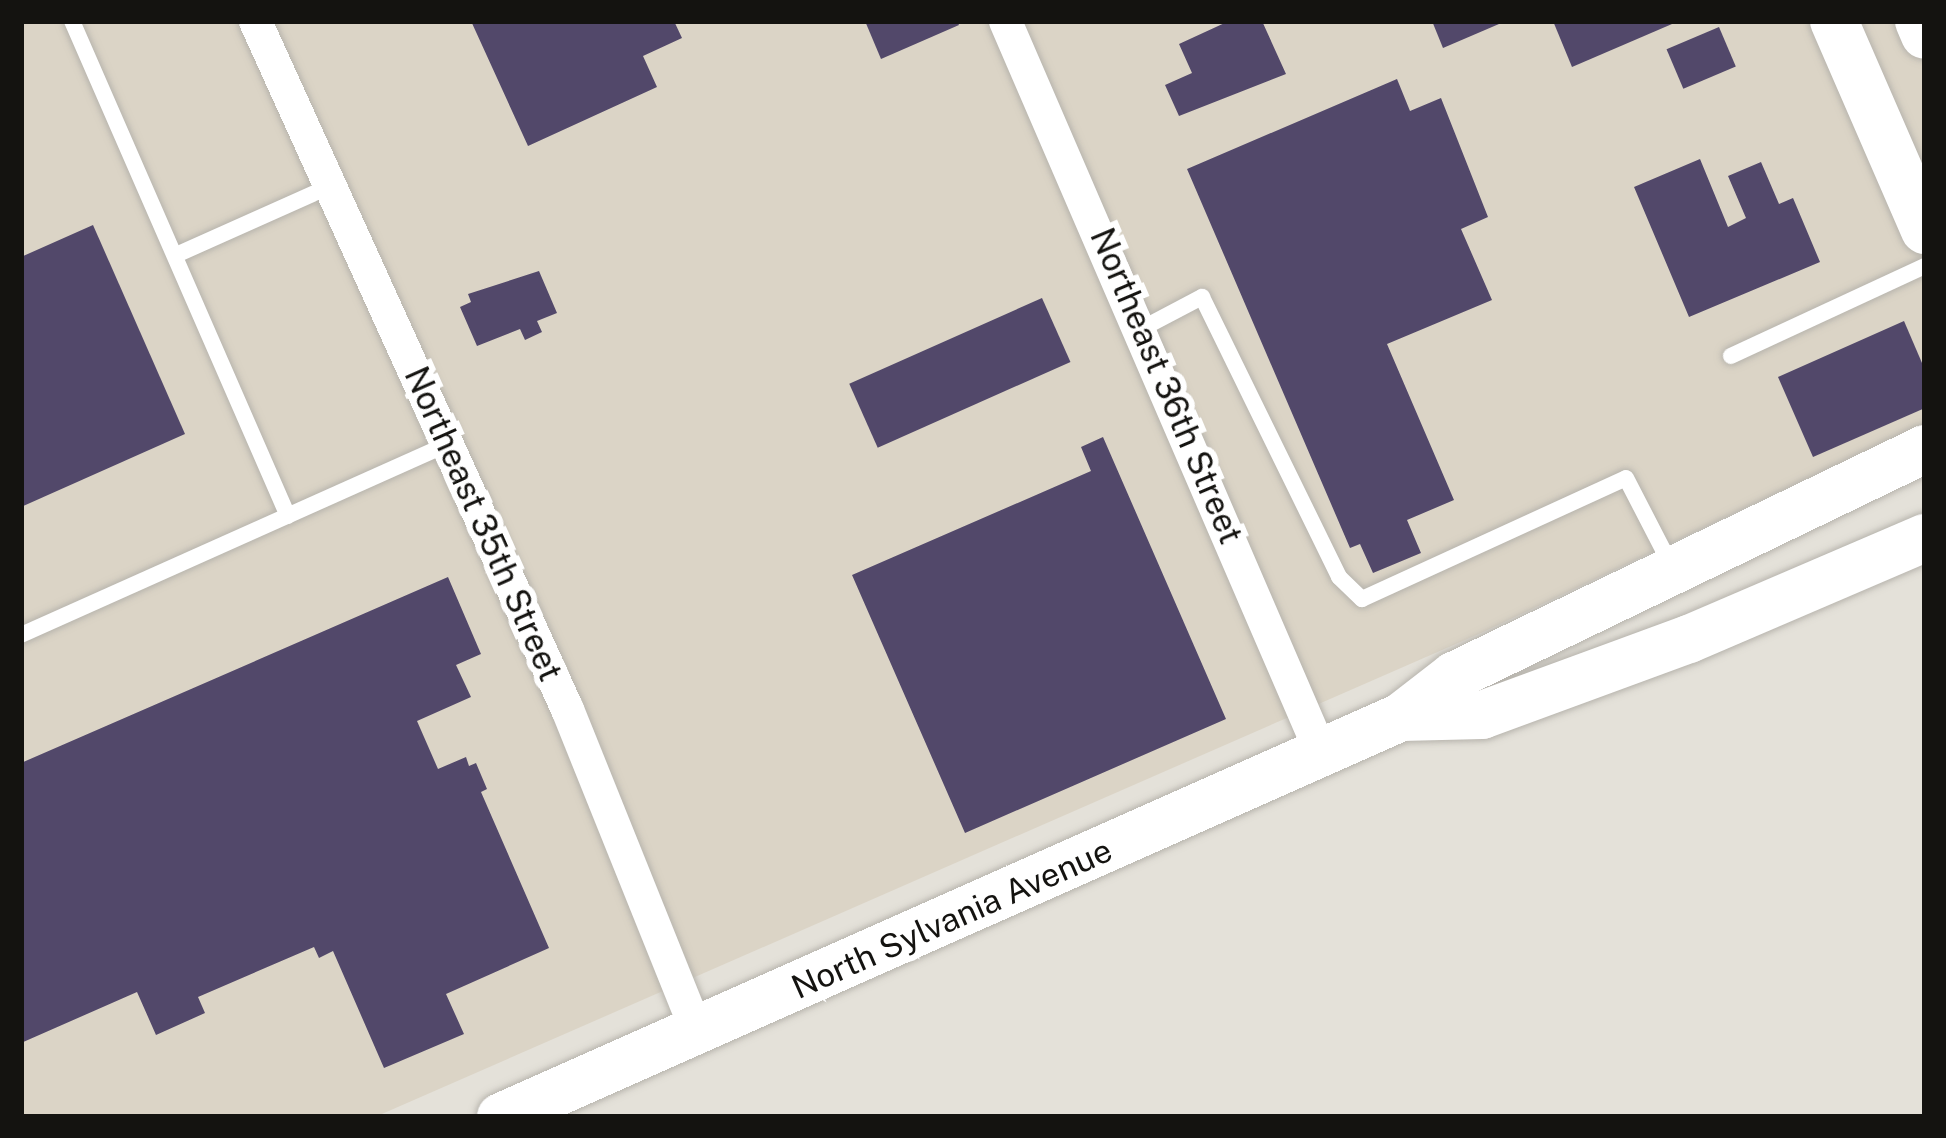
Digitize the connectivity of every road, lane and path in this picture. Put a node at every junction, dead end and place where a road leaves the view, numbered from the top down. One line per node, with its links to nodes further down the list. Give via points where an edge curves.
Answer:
1 (72, 21): 9 (lane)
2 (255, 21): 7 (street, Northeast 35th Street)
3 (1005, 21): 11 (street, Northeast 36th Street)
4 (1834, 21): 8 (main road)
5 (1919, 21): 6 (main road)
6 (1925, 35)
7 (330, 186): 9 (lane); 13 (street, Northeast 35th Street)
8 (1925, 230)
9 (176, 255): 15 (lane)
10 (1925, 266): 12 (lane)
11 (1142, 329): 18 (lane, via 1202,297 1339,577 1362,599 1626,478); 22 (street, Northeast 36th Street)
12 (1731, 356)
13 (447, 445): 15 (lane); 23 (street, Northeast 35th Street, via 567,709)
14 (1925, 449): 18 (main road, North Sylvania Avenue)
15 (288, 516): 20 (lane)
16 (1925, 538): 19 (main road, North Sylvania Avenue)
17 (1925, 566): 19 (main road)
18 (1667, 573): 19 (main road); 21 (main road, North Sylvania Avenue, via 1454,676)
19 (1705, 633): 21 (main road, North Sylvania Avenue, via 1482,716)
20 (21, 635)
21 (1401, 717): 22 (main road, North Sylvania Avenue)
22 (1321, 753): 23 (main road, North Sylvania Avenue)
23 (698, 1033): 24 (main road, North Sylvania Avenue)
24 (501, 1117)

